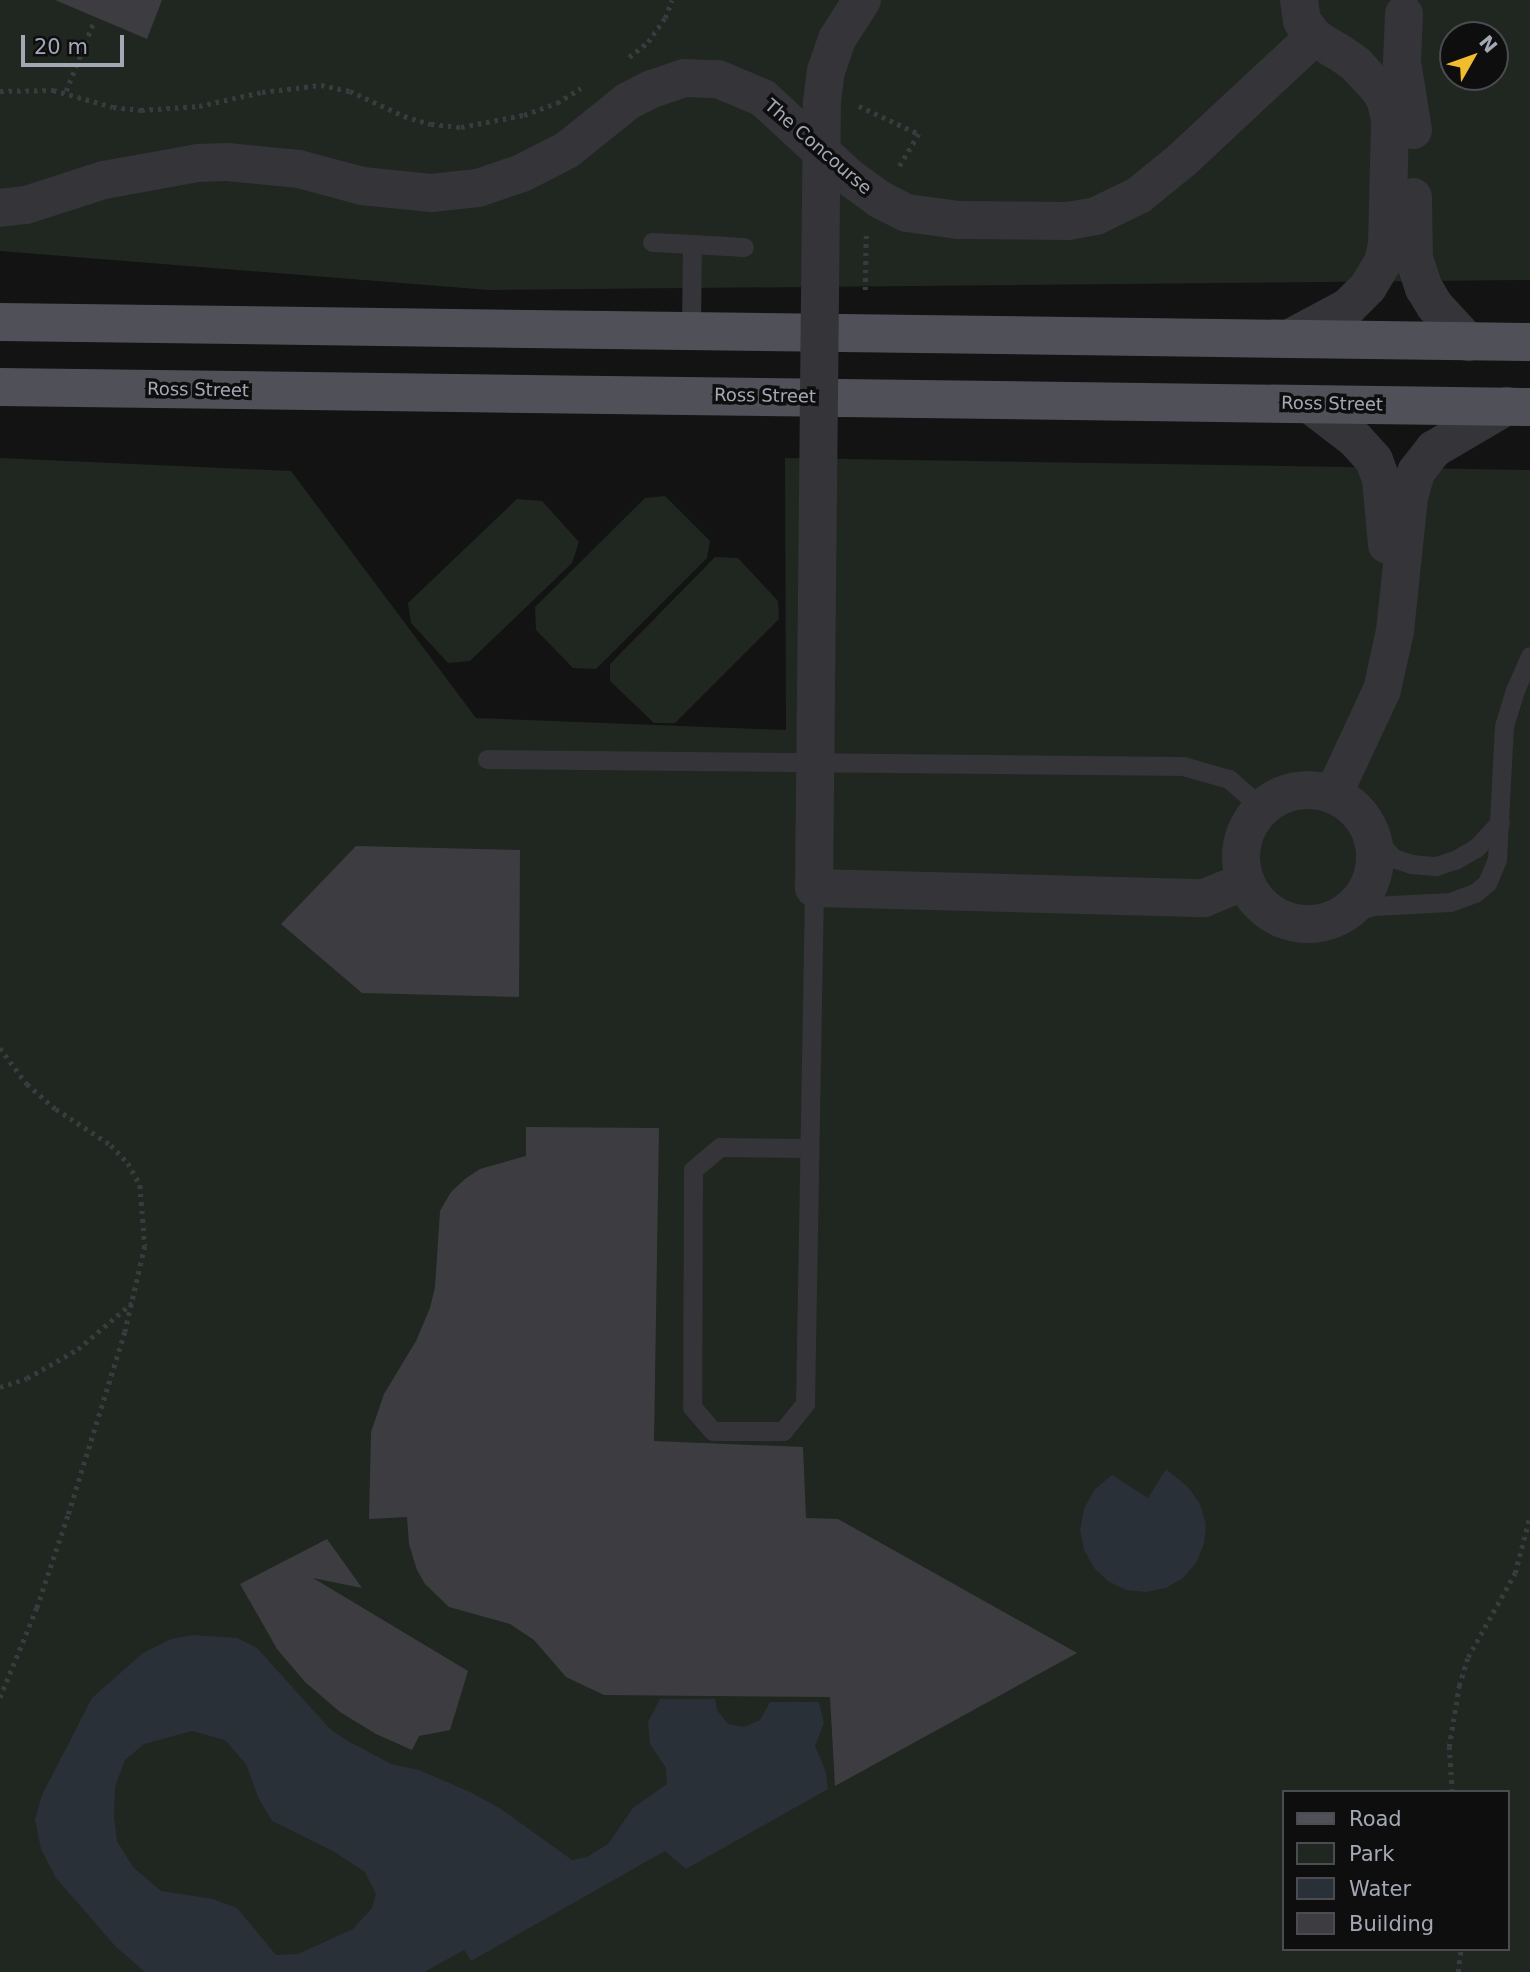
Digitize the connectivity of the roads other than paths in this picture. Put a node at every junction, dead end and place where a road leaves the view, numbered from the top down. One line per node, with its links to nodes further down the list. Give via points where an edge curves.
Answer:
1 (831, 0): 6 (street, via 821,26)
2 (862, 0): 6 (street, via 837,39 826,71)
3 (1299, 0): 5 (street, via 1302,21)
4 (1404, 7): 5 (street, via 1395,33 1379,46 1359,54); 14 (street, via 1402,62 1413,130 1414,258 1435,306)
5 (1326, 44): 7 (street, The Concourse, via 1139,195 1096,216 1068,221 958,220 907,213 849,177 763,98 718,79 684,78 628,102 567,150 478,188 431,192 362,186 299,169 198,163 104,180 26,205); 13 (street, via 1356,64 1386,101 1390,119 1387,245 1368,287 1348,307)
6 (836, 102): 27 (street, bridge)
7 (0, 208)
8 (652, 242): 9 (lane)
9 (692, 244): 10 (lane); 12 (lane)
10 (744, 247)
11 (0, 322): 12 (main road)
12 (691, 331): 13 (main road)
13 (1288, 339): 14 (main road)
14 (1468, 342): 15 (main road)
15 (1530, 342)
16 (0, 387): 17 (main road, Ross Street)
17 (1309, 404): 18 (main road, Ross Street); 19 (street, via 1374,460 1381,479)
18 (1518, 407): 19 (street, via 1434,449 1416,471 1409,497)
19 (1395, 631): 22 (street, via 1382,690)
20 (1530, 656): 24 (lane, via 1504,726)
21 (487, 759): 23 (lane, via 1183,766 1229,779)
22 (1333, 795): 23 (street, via 1303,790); 25 (street, via 1355,809)
23 (1262, 808): 26 (street, via 1242,842)
24 (1501, 817): 25 (lane, via 1491,835 1476,848 1436,866 1399,860); 28 (lane, via 1495,870 1475,893 1450,902 1373,906)
25 (1369, 831): 28 (street, via 1375,857 1370,883)
26 (1246, 881): 27 (street, via 1213,896 1189,897); 28 (street, via 1257,901 1285,920 1308,924)
27 (814, 888): 29 (lane)
28 (1339, 916)
29 (808, 1148): 29 (lane, via 804,1404 783,1431 713,1431 692,1407 693,1170 720,1147)

